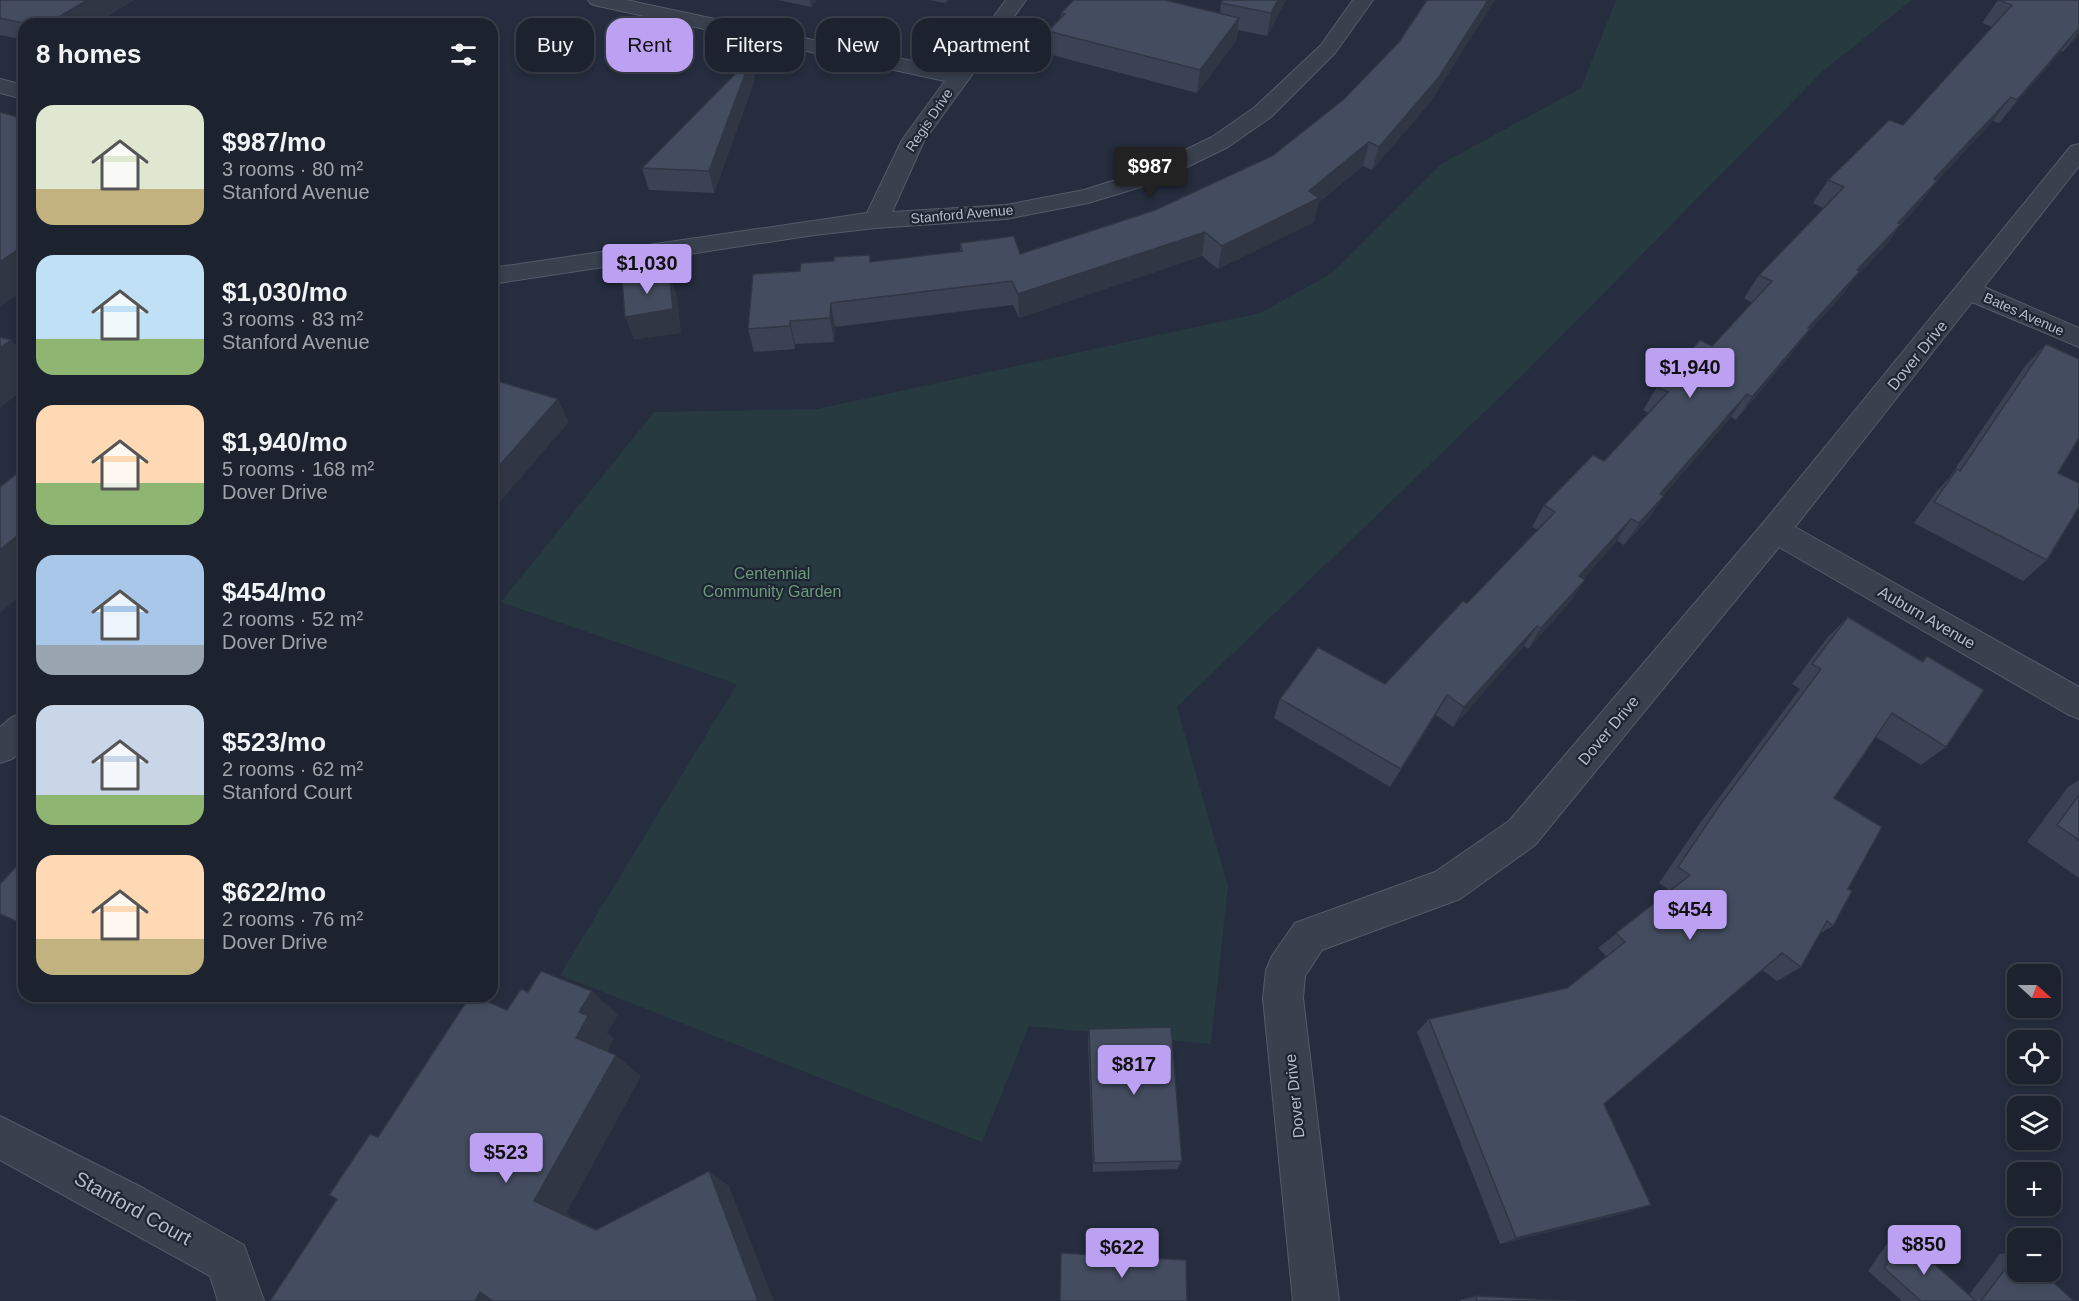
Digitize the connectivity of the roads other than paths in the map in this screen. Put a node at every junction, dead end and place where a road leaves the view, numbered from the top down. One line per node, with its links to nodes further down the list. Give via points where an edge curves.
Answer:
1 (598, 0): 4 (street)
2 (1016, 0): 5 (street, Regis Drive)
3 (1363, 0): 9 (street, Stanford Avenue, via 1328,49 1263,112 1220,142 1146,178 1088,196 1006,212)
4 (659, 6): 5 (street)
5 (958, 77): 9 (street, Regis Drive, via 913,140)
6 (0, 86): 7 (street)
7 (18, 90)
8 (2079, 151): 11 (street, Dover Drive)
9 (876, 220): 10 (street, Stanford Avenue)
10 (498, 275)
11 (1969, 290): 12 (street, Bates Avenue); 13 (street, Dover Drive)
12 (2079, 338)
13 (1775, 530): 14 (street, Auburn Avenue); 19 (street, Dover Drive, via 1522,833 1447,886 1310,936 1286,970 1283,998)
14 (2079, 704)
15 (18, 733): 16 (street)
16 (0, 748)
17 (0, 1137): 18 (street, Stanford Court, via 228,1261)
18 (241, 1301)
19 (1316, 1301)

